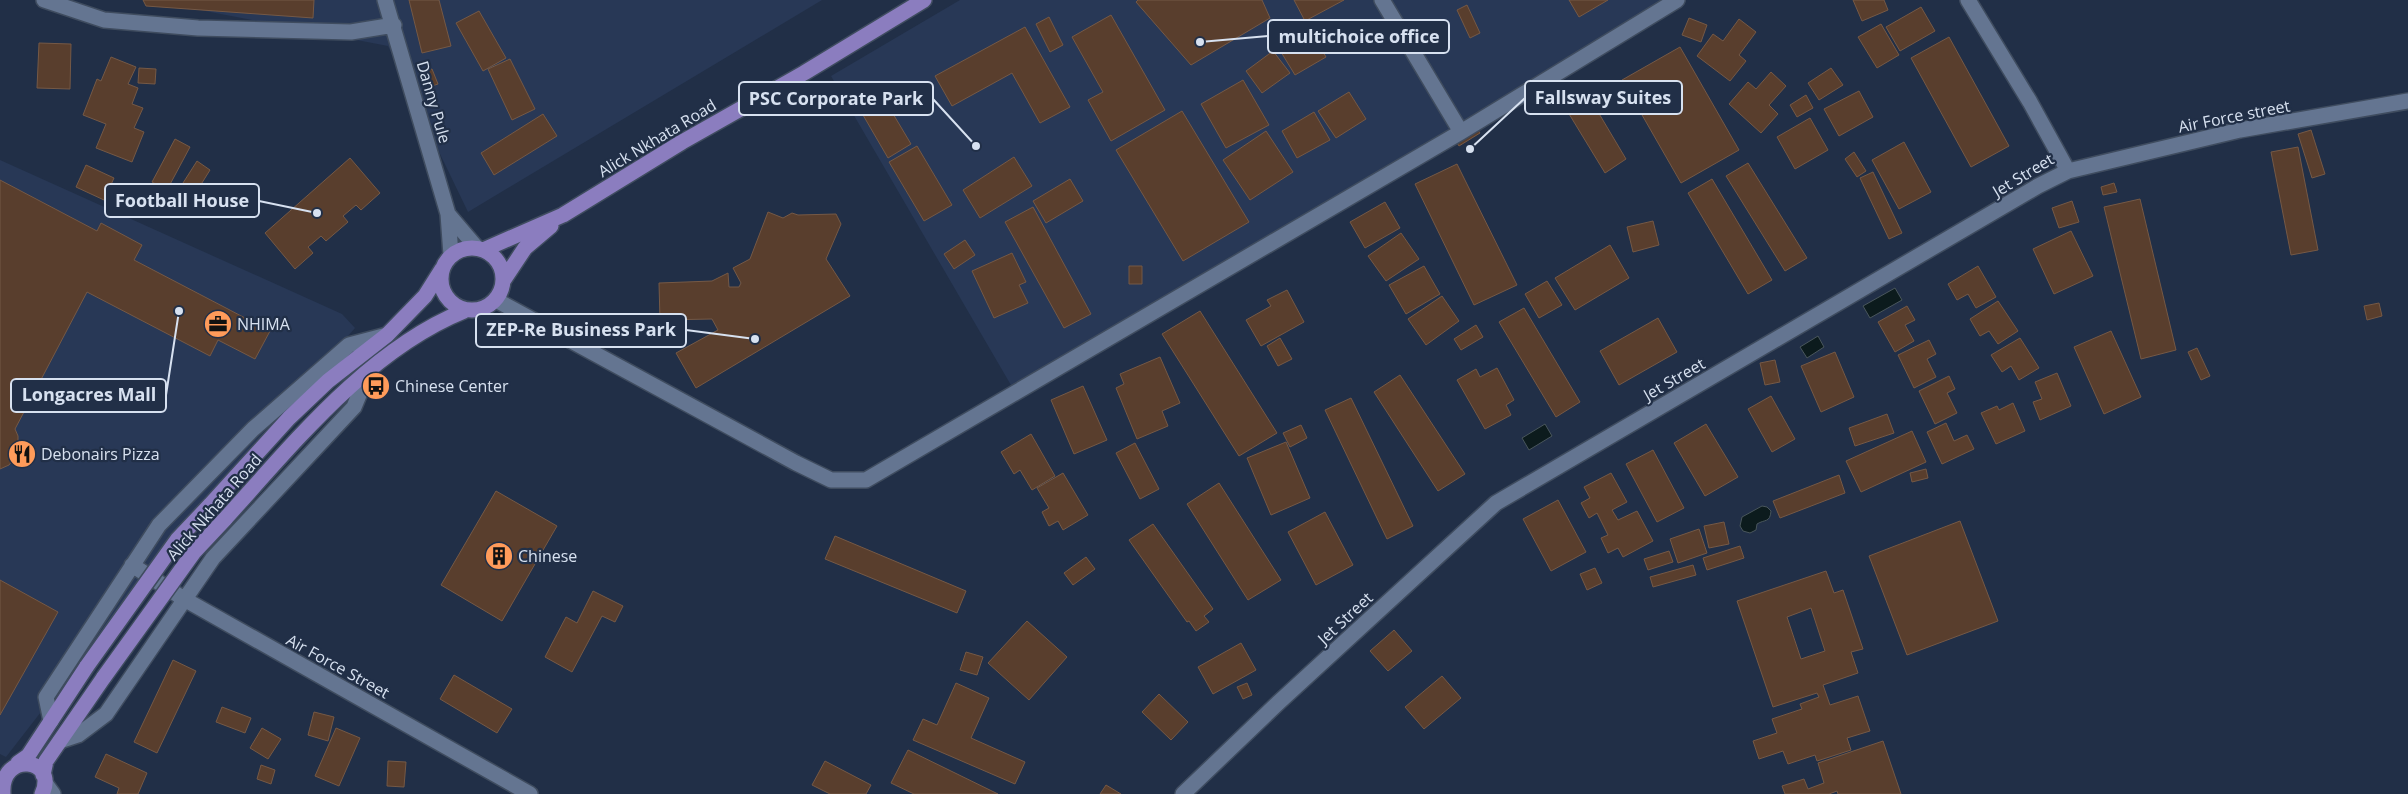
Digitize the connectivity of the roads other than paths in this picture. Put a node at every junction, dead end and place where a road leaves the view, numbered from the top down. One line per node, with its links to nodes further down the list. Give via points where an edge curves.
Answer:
1 (44, 0): 7 (street, via 104,20 198,28 351,32)
2 (385, 0): 7 (street, Danny Pule)
3 (924, 0): 12 (main road, Alick Nkhata Road)
4 (1382, 0): 9 (street)
5 (1677, 0): 9 (street)
6 (1968, 0): 10 (street, Jet Street)
7 (394, 25): 11 (street, Danny Pule)
8 (2408, 101): 10 (street, Air Force street, via 2240,130)
9 (1461, 132): 17 (street, via 866,480 832,480 796,463)
10 (2068, 171): 28 (street, Jet Street, via 1496,503)
11 (448, 214): 13 (street, Danny Pule); 14 (street, Danny Pule)
12 (563, 215): 13 (main road, Alick Nkhata Road); 16 (main road, Alick Nkhata Road, via 525,248)
13 (480, 249): 14 (main road, via 464,248); 16 (main road, via 497,260)
14 (451, 255): 15 (main road)
15 (442, 268): 18 (main road, via 443,291 451,304); 19 (main road, Alick Nkhata Road, via 425,296)
16 (503, 281): 17 (main road)
17 (496, 300): 18 (main road, via 482,309)
18 (464, 311): 20 (main road, Alick Nkhata Road, via 444,319 393,350)
19 (387, 335): 21 (street, Alick Nkhata Road, via 349,345 253,429 159,525); 23 (main road, Alick Nkhata Road, bridge, via 328,381 289,418 177,540)
20 (369, 371): 22 (street, via 354,407 213,558); 24 (main road, Alick Nkhata Road, bridge, via 306,430 194,552)
21 (132, 565): 22 (street, Air Force Street); 23 (street, Alick Nkhata Road, via 46,697)
22 (184, 599): 24 (street, via 106,714 78,735); 27 (street, Air Force Street)
23 (51, 721): 25 (main road, Alick Nkhata Road, via 28,756)
24 (60, 741): 26 (main road, Alick Nkhata Road, via 46,761)
25 (5, 775): 26 (main road, via 32,765)
26 (46, 787)
27 (530, 794)
28 (1183, 794)

